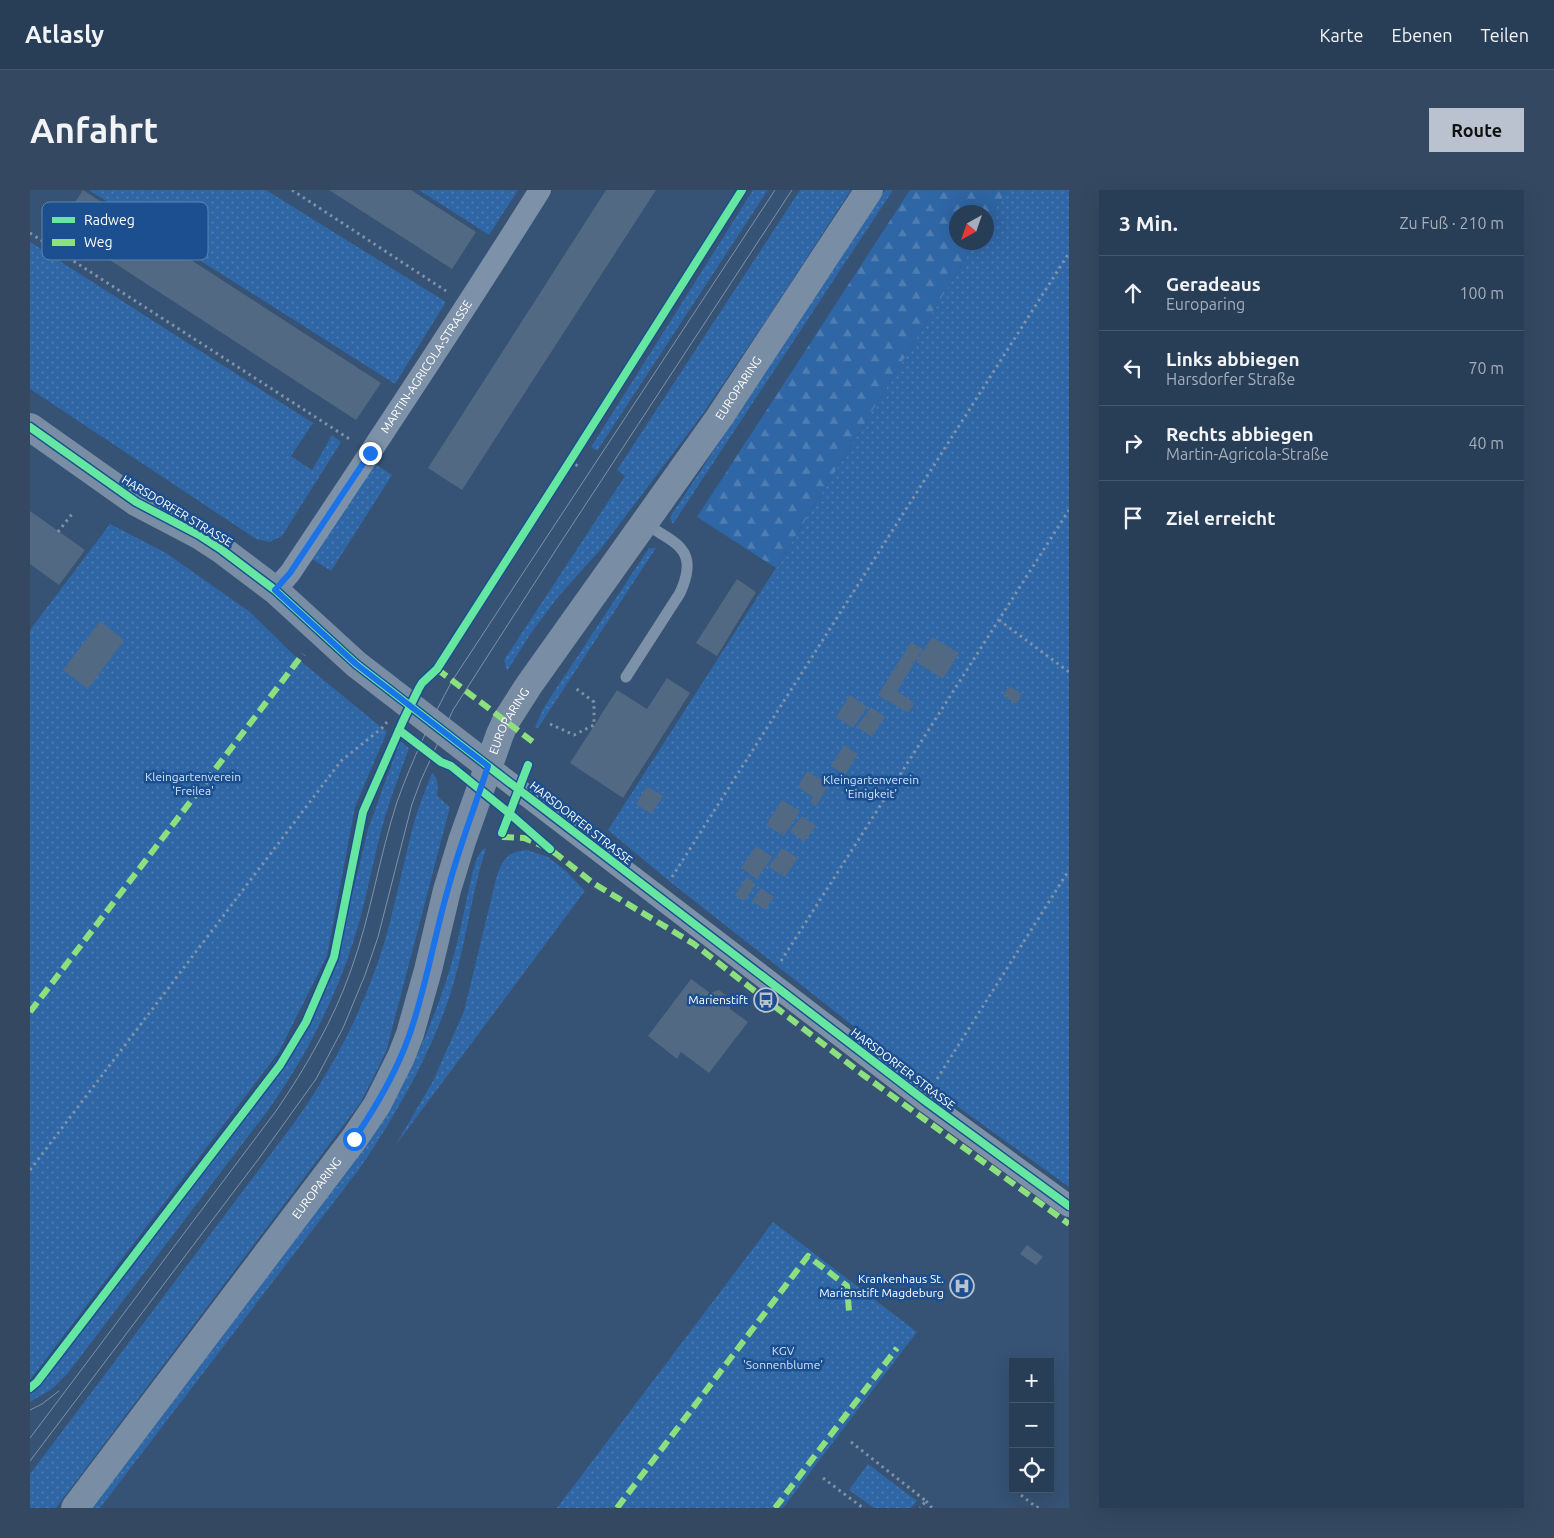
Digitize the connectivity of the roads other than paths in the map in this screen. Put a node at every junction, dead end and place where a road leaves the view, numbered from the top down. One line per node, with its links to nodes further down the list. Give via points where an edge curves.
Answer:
1 (540, 190): 5 (street, MARTIN-AGRICOLA-STRASSE, via 370,453 290,573)
2 (868, 190): 4 (main road, EUROPARING, via 719,418)
3 (30, 427): 5 (main road, HARSDORFER STRASSE, via 124,494 208,540)
4 (644, 523): 6 (lane, via 684,552 688,570 680,593); 7 (main road, EUROPARING, via 515,707)
5 (275, 590): 7 (main road, HARSDORFER STRASSE, via 356,664)
6 (626, 677)
7 (488, 766): 8 (street, HARSDORFER STRASSE, via 924,1100); 9 (main road, EUROPARING, via 447,890 410,1034 398,1065 376,1105 348,1147)
8 (1069, 1206)
9 (75, 1508)

